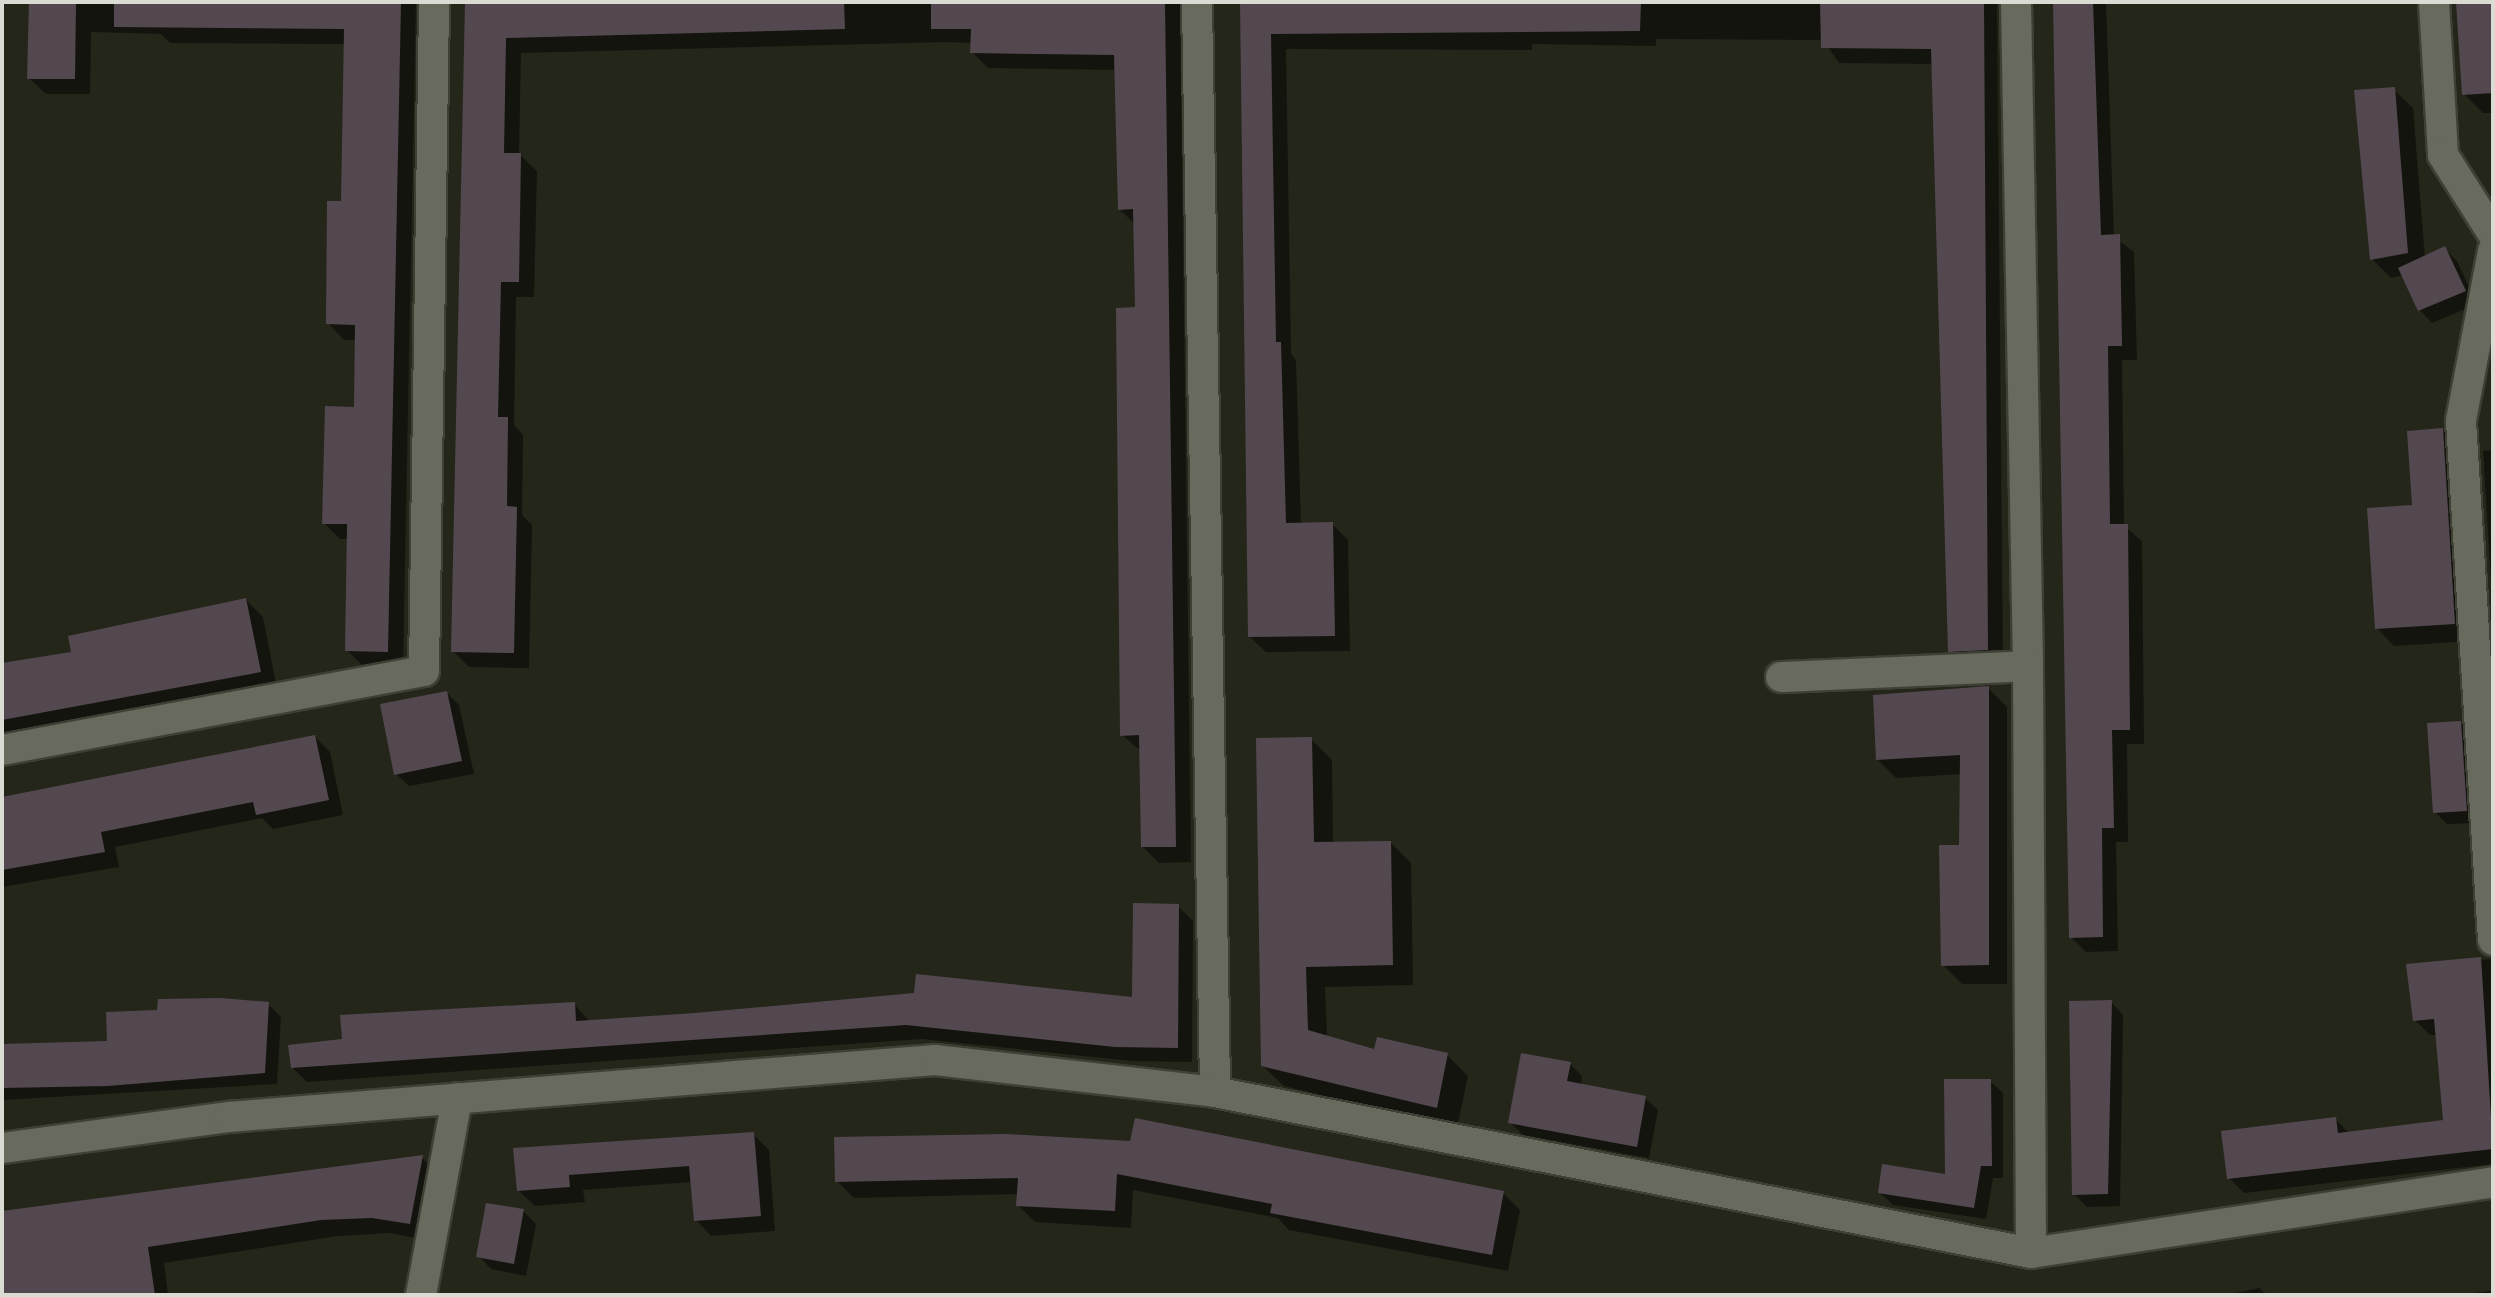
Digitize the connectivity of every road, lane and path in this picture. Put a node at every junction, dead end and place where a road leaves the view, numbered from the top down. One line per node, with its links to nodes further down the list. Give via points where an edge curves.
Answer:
1 (434, 2): 9 (street, via 424,671)
2 (1197, 2): 11 (street)
3 (2016, 2): 7 (street)
4 (2434, 2): 5 (street, via 2443,155)
5 (2493, 234)
6 (2493, 251): 10 (street, via 2461,421)
7 (2028, 666): 8 (street); 15 (street)
8 (1781, 677)
9 (2, 750)
10 (2493, 940)
11 (1215, 1092): 12 (street, via 935,1060); 15 (street)
12 (457, 1098): 13 (street, via 229,1117); 16 (street)
13 (2, 1148)
14 (2493, 1182): 15 (street)
15 (2031, 1253)
16 (421, 1295)

